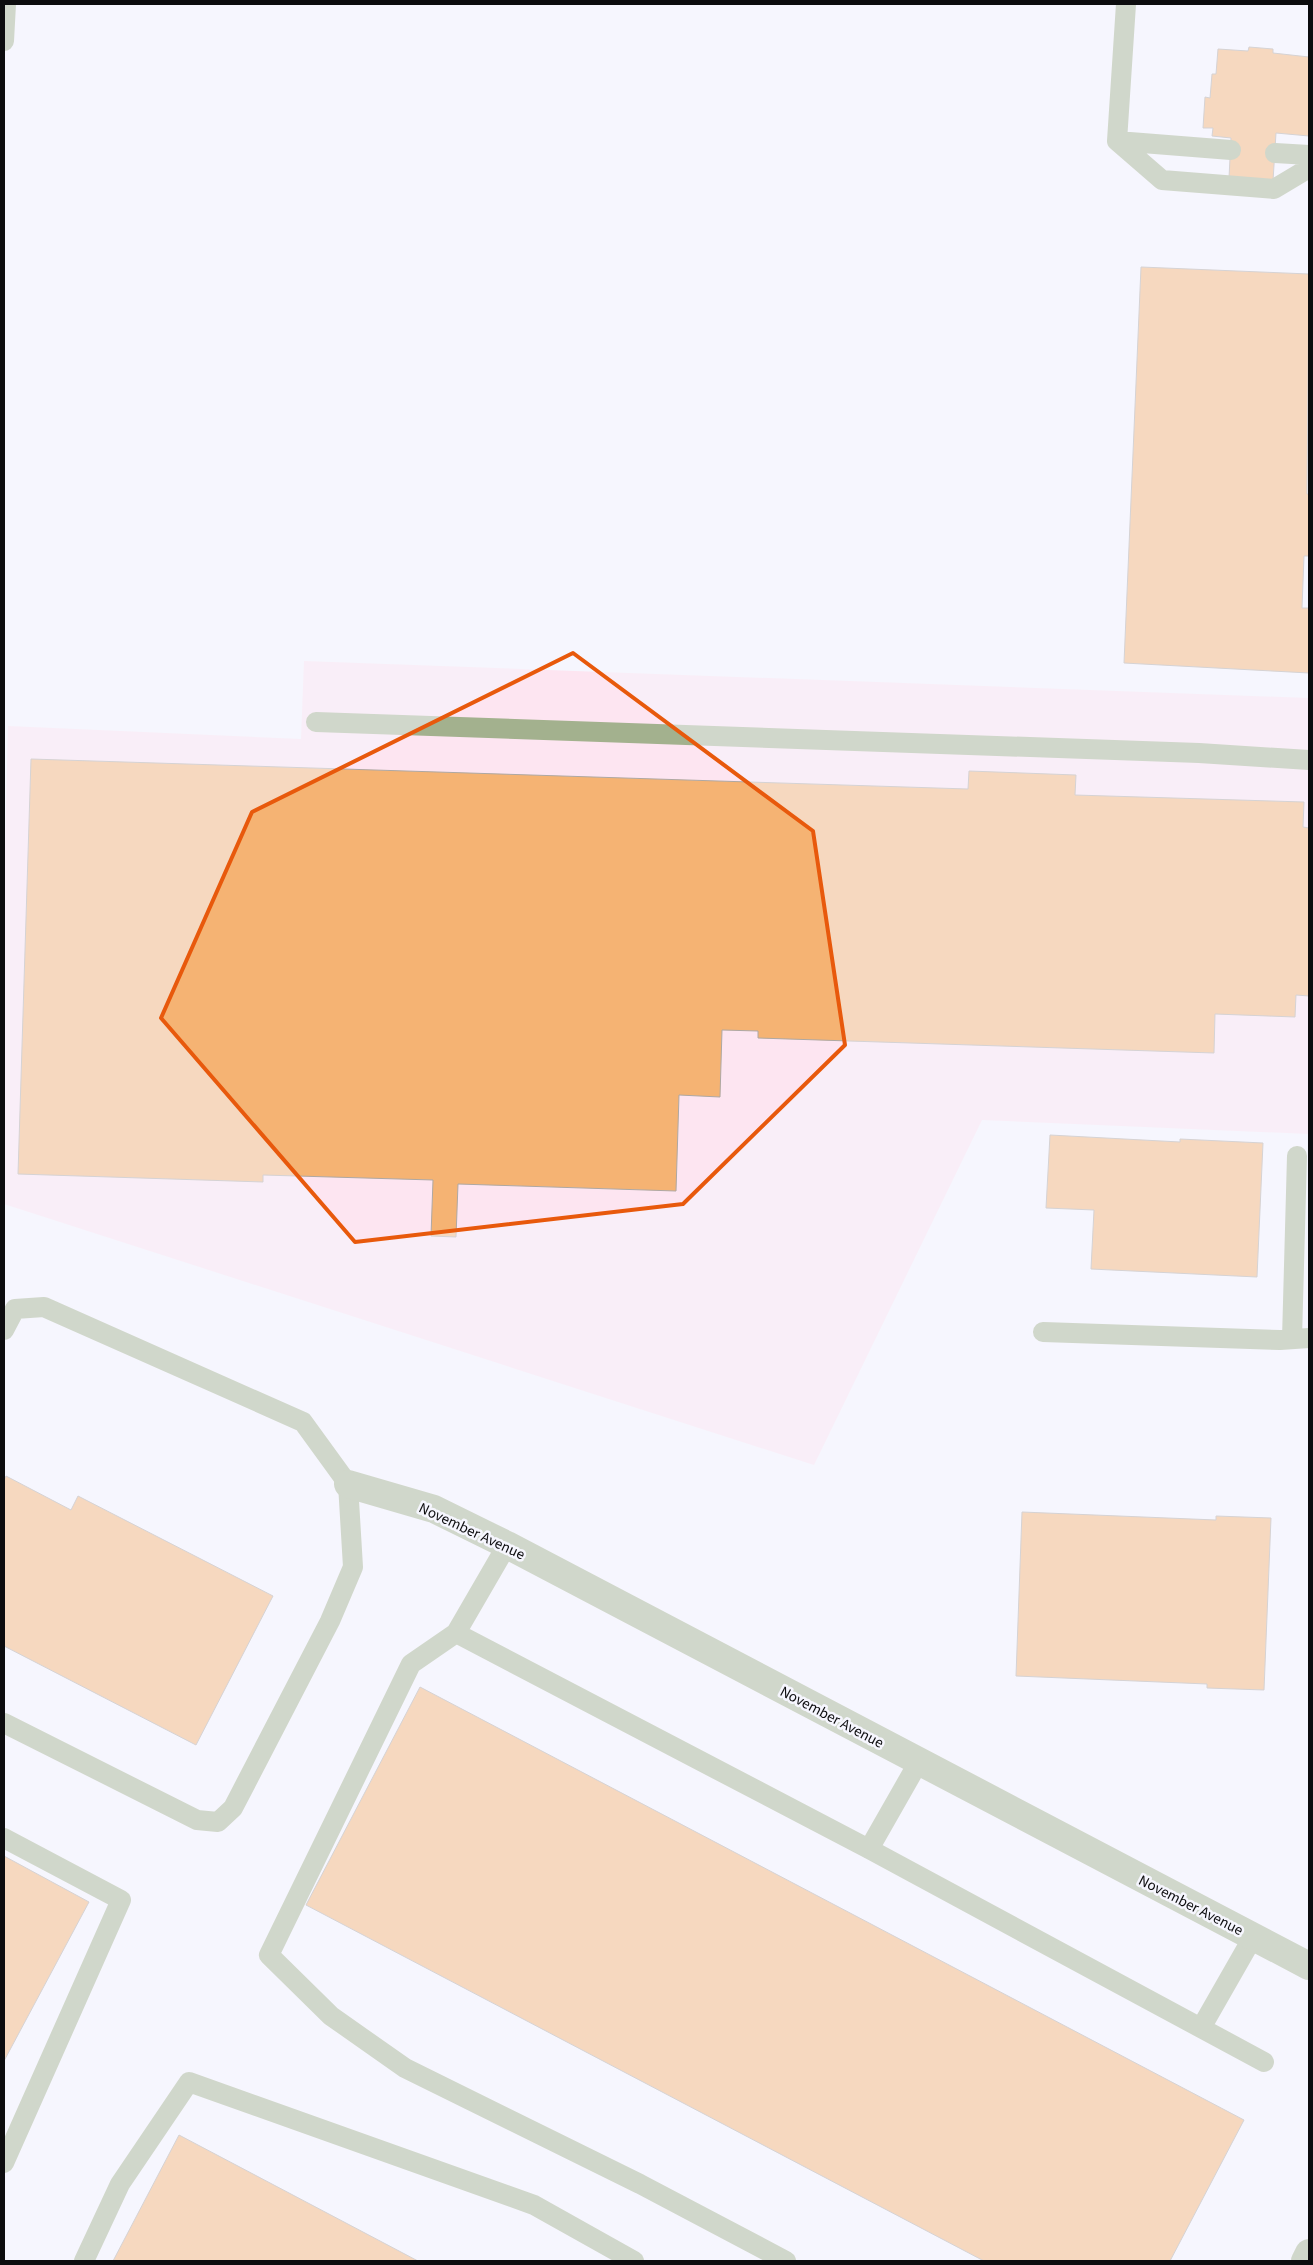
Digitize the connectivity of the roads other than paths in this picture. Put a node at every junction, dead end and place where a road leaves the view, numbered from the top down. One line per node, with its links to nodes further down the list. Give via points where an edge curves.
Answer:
1 (6, 4): 3 (lane)
2 (1126, 4): 4 (lane)
3 (4, 41)
4 (1117, 141): 5 (lane); 8 (lane, via 1162,180 1274,189)
5 (1230, 150)
6 (1275, 153): 7 (lane)
7 (1309, 155)
8 (1309, 168)
9 (316, 722): 10 (lane, via 1199,753)
10 (1309, 760)
11 (1297, 1156): 14 (lane)
12 (4, 1330): 15 (lane, via 15,1310 44,1306 303,1422)
13 (1042, 1332): 14 (lane)
14 (1301, 1339)
15 (348, 1484): 16 (street, November Avenue, via 434,1509); 18 (lane, via 353,1567 330,1621 233,1808 218,1822 197,1820)
16 (507, 1546): 17 (lane); 19 (street, November Avenue)
17 (456, 1633): 21 (lane); 30 (lane, via 411,1664 269,1955 331,2016 405,2068 640,2184)
18 (4, 1723)
19 (918, 1762): 21 (lane); 22 (street, November Avenue)
20 (4, 1838): 26 (lane, via 120,1900)
21 (869, 1849): 24 (lane)
22 (1253, 1937): 23 (street, November Avenue); 24 (lane)
23 (1309, 1966)
24 (1201, 2028): 25 (lane)
25 (1264, 2062)
26 (4, 2163)
27 (1309, 2253): 31 (street)
28 (84, 2261): 29 (lane, via 120,2184 189,2082 534,2205)
29 (634, 2261)
30 (786, 2261)
31 (1305, 2261)

